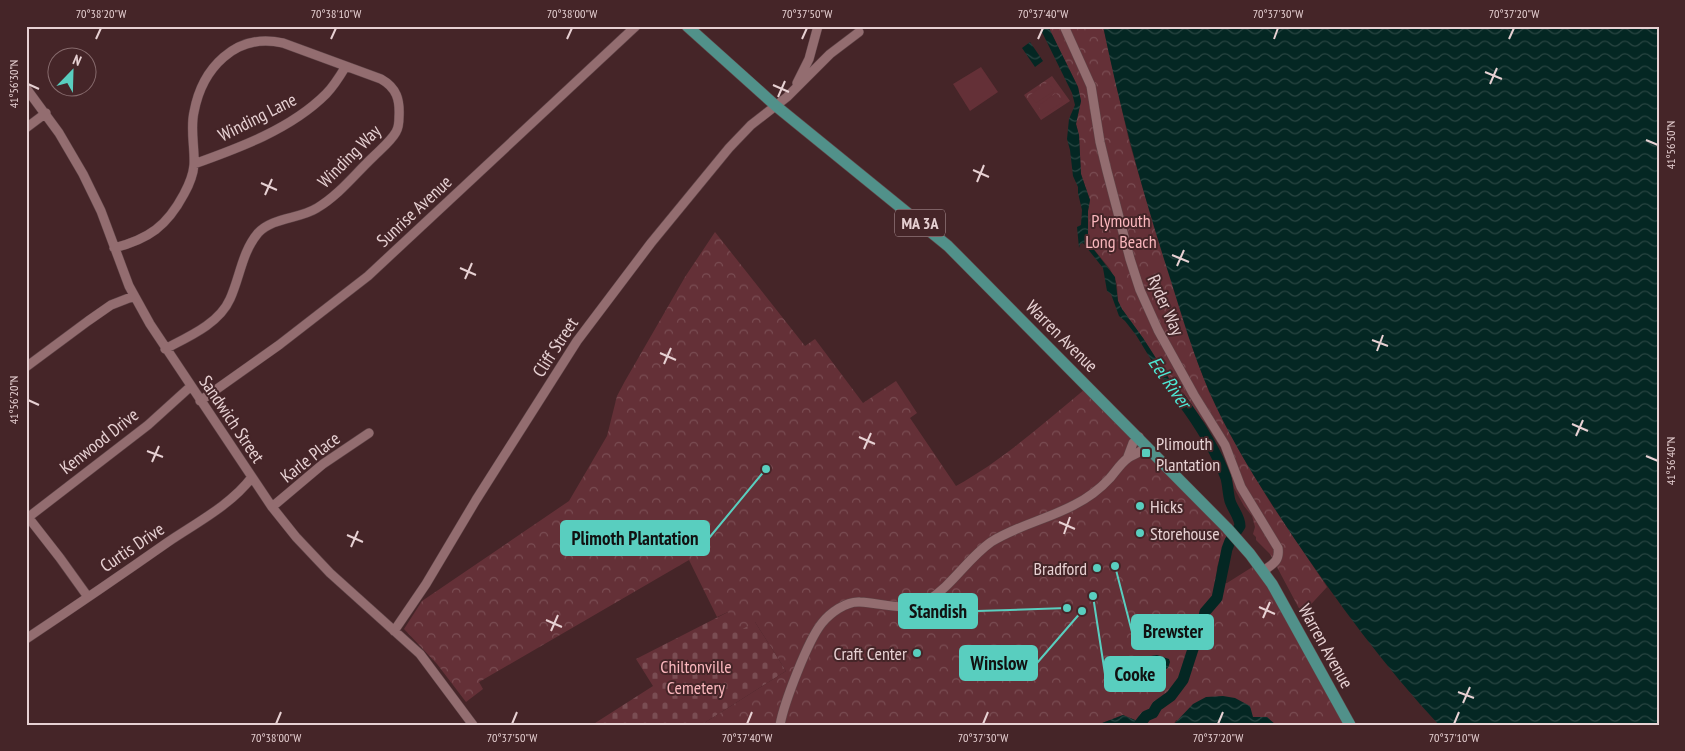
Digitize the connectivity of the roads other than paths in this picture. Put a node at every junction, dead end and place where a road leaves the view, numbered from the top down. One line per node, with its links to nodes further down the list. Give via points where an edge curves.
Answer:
1 (636, 26): 18 (street, Sunrise Avenue, via 368,276)
2 (687, 26): 9 (main road, Warren Avenue / MA 3A)
3 (818, 26): 8 (street, via 809,59)
4 (1064, 26): 26 (street, Ryder Way, via 1091,86 1105,161 1140,290 1158,330 1225,445 1241,487 1278,548 1277,562)
5 (862, 28): 8 (street, Cliff Street)
6 (346, 66): 12 (street, Winding Lane, via 327,93 301,115 243,145); 12 (street, Winding Way, via 277,42 254,43 228,53 208,73 197,100 193,117); 15 (street, Winding Way, via 381,79 394,90 400,106 395,134 354,178 319,207 261,230 247,251 225,308 212,321)
7 (26, 88): 10 (street, Sandwich Street)
8 (795, 88): 9 (street, Cliff Street)
9 (776, 106): 20 (main road, Warren Avenue / MA 3A, via 948,246); 28 (street, Cliff Street, via 761,115 729,148 585,330)
10 (46, 113): 11 (street); 13 (street, Sandwich Street, via 86,179)
11 (26, 128)
12 (194, 164): 13 (street, Winding Way, via 186,190 162,226 137,241)
13 (114, 248): 14 (street, Sandwich Street)
14 (134, 296): 15 (street, Sandwich Street); 16 (street, via 111,305 88,320)
15 (166, 349): 17 (street, Sandwich Street)
16 (26, 367)
17 (190, 387): 18 (street, Sandwich Street); 25 (street, Kenwood Drive, via 148,425)
18 (200, 401): 23 (street, Sandwich Street)
19 (369, 432): 24 (street, Karle Place, via 323,464)
20 (1138, 437): 21 (main road, Warren Avenue / MA 3A); 22 (street)
21 (1147, 446): 22 (street); 26 (main road, Warren Avenue / MA 3A, via 1240,541)
22 (1127, 459): 31 (street, via 1086,499 992,542 926,602 905,608 857,602 837,610 814,635)
23 (252, 477): 24 (street, Sandwich Street); 27 (street, Curtis Drive, via 246,486 218,508)
24 (272, 507): 28 (street, Sandwich Street, via 330,573)
25 (27, 518): 27 (street)
26 (1263, 571): 32 (main road, Warren Avenue / MA 3A)
27 (88, 597): 29 (street, Curtis Drive)
28 (394, 631): 30 (street, Sandwich Street, via 424,658)
29 (26, 639)
30 (473, 725)
31 (780, 725)
32 (1350, 725)

